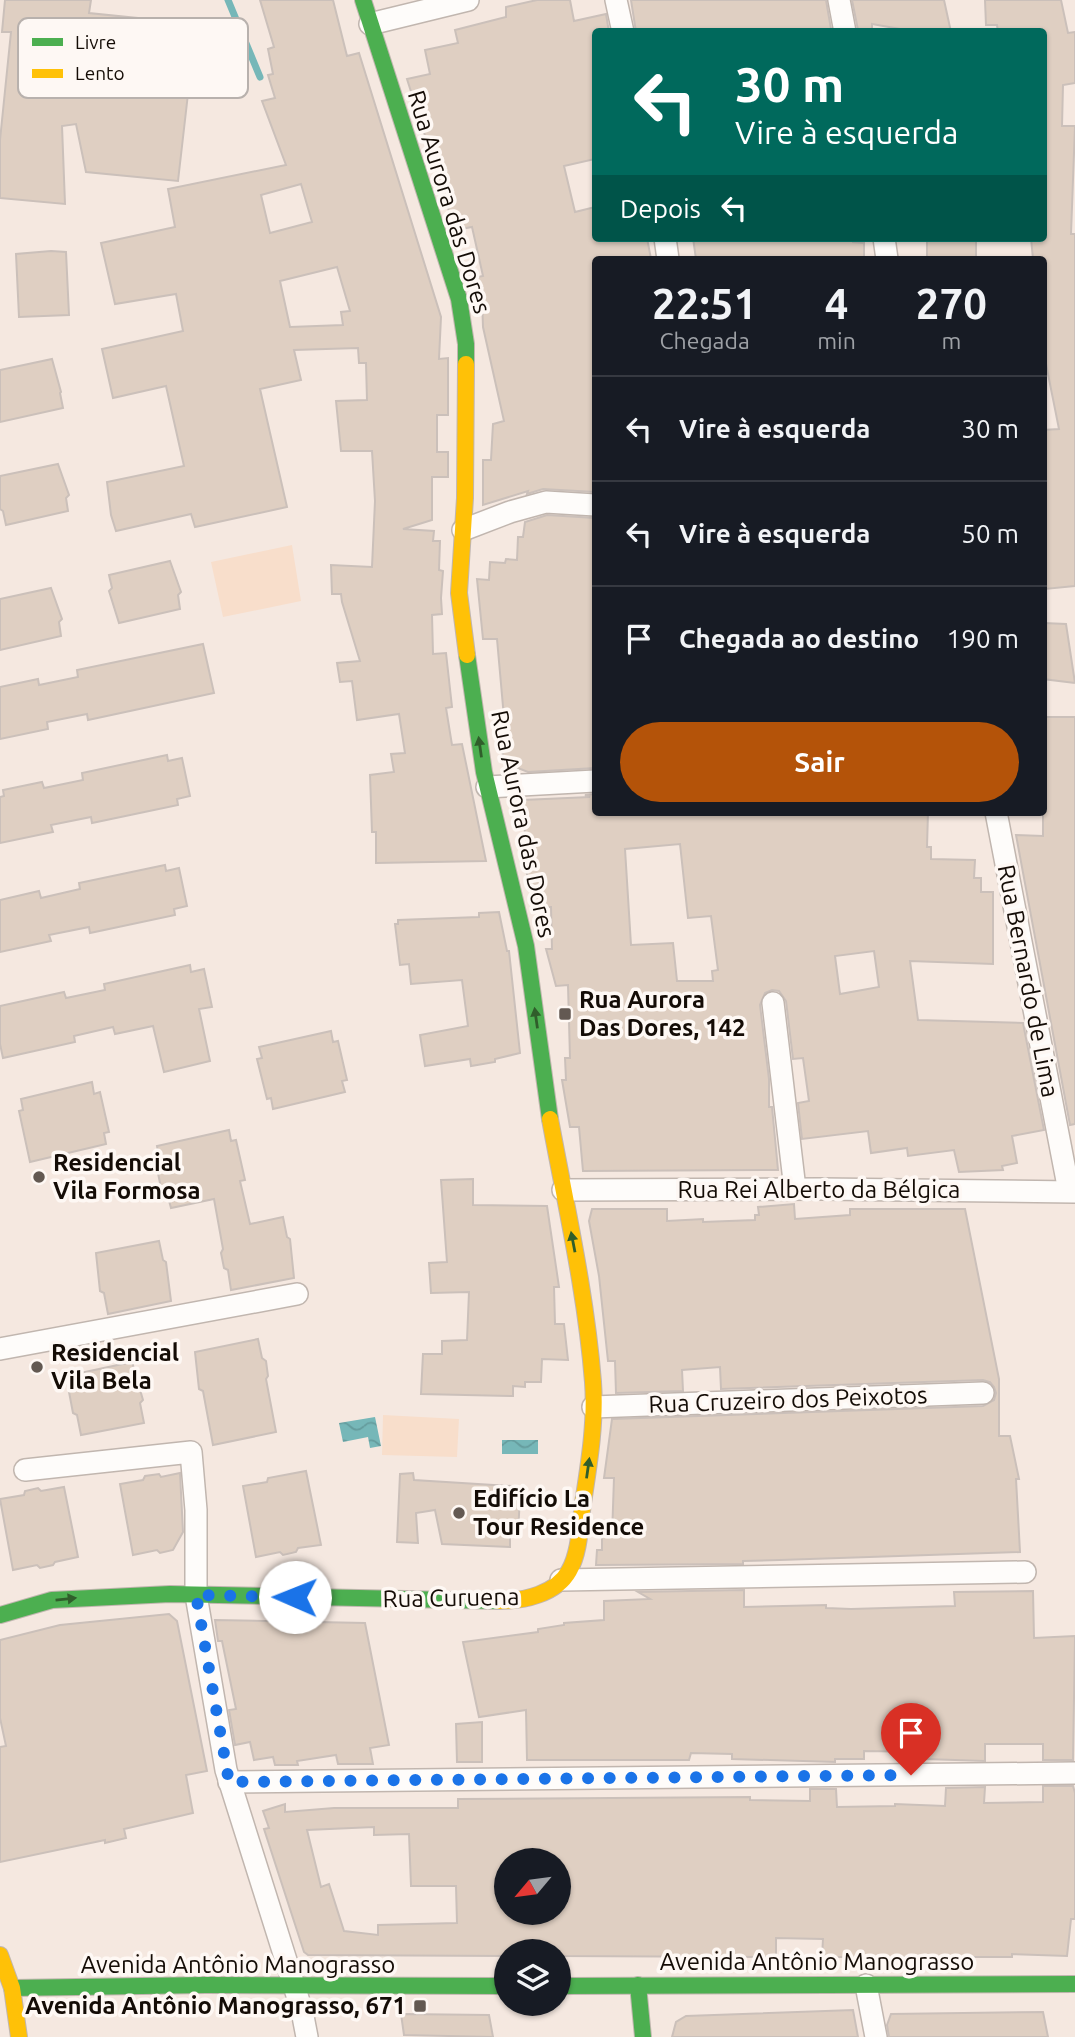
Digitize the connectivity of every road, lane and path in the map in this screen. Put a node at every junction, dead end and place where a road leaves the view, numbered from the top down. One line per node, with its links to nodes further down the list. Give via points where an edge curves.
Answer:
1 (363, 0): 5 (main road, Rua Aurora das Dores)
2 (468, 0): 5 (street)
3 (616, 0): 6 (street)
4 (839, 0): 7 (street)
5 (370, 24): 9 (main road, Rua Aurora das Dores, via 464,325)
6 (621, 28)
7 (844, 28)
8 (592, 505): 9 (street, via 546,502)
9 (463, 530): 11 (main road, Rua Aurora das Dores, one-way to 9, via 460,593)
10 (592, 781): 11 (street)
11 (487, 787): 15 (main road, Rua Aurora das Dores, one-way to 11, via 526,946)
12 (997, 816): 16 (street, Rua Bernardo de Lima)
13 (773, 1003): 14 (street)
14 (795, 1189): 15 (street, Rua Rei Alberto da Bélgica); 16 (street, Rua Rei Alberto da Bélgica)
15 (563, 1190): 20 (main road, Rua Aurora das Dores, one-way to 15, via 581,1285)
16 (1072, 1191)
17 (297, 1294): 18 (street)
18 (0, 1349)
19 (983, 1393): 20 (street, Rua Cruzeiro dos Peixotos)
20 (593, 1407): 23 (main road, Rua Aurora das Dores, one-way to 20, via 569,1572 576,1550)
21 (25, 1470): 24 (street, via 191,1452)
22 (1025, 1572): 23 (street, Rua Curuena)
23 (561, 1580): 24 (main road, Rua Curuena, via 553,1588 517,1601)
24 (196, 1595): 25 (main road, Rua Curuena, one-way to 24, via 63,1599); 27 (street)
25 (0, 1615)
26 (1075, 1773): 27 (street)
27 (229, 1782): 34 (street)
28 (0, 1955): 35 (main road)
29 (1075, 1984): 31 (main road, Avenida Antônio Manograsso)
30 (638, 1985): 31 (main road, Avenida Antônio Manograsso); 33 (main road, Avenida Antônio Manograsso); 38 (main road)
31 (866, 1985): 39 (street)
32 (494, 1986): 34 (main road, Avenida Antônio Manograsso)
33 (571, 1986)
34 (294, 1987): 35 (main road, Avenida Antônio Manograsso); 37 (street)
35 (12, 1989): 36 (main road)
36 (19, 2037)
37 (307, 2037)
38 (643, 2037)
39 (876, 2037)

